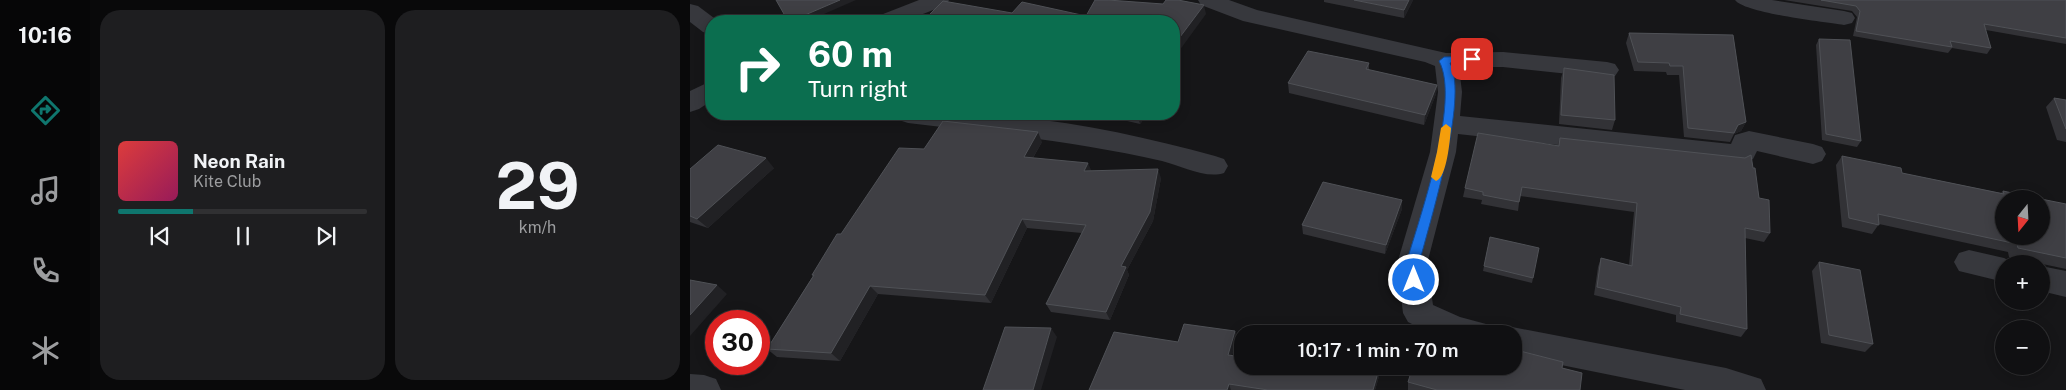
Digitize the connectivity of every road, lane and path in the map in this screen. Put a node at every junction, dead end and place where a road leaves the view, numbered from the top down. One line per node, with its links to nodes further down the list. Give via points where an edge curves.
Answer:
1 (938, 0): 5 (street)
2 (1209, 0): 8 (street, via 1251,16)
3 (1746, 0): 6 (street)
4 (690, 11): 7 (street)
5 (901, 15)
6 (1844, 18)
7 (705, 22)
8 (1444, 61): 9 (street, via 1486,59); 13 (street, via 1450,92)
9 (1607, 70)
10 (705, 93): 11 (street)
11 (690, 103)
12 (954, 120): 15 (street, via 1107,140 1168,151)
13 (1446, 124): 14 (street, via 1740,155 1744,152 1744,142 1749,140); 20 (street, via 1443,152 1412,264 1419,313)
14 (1813, 154)
15 (1216, 166)
16 (1969, 262): 17 (street)
17 (1995, 268)
18 (2050, 280): 19 (street)
19 (2066, 284)
20 (1445, 325)
21 (1522, 343): 24 (street)
22 (690, 389): 23 (street)
23 (704, 390)
24 (1749, 390)

